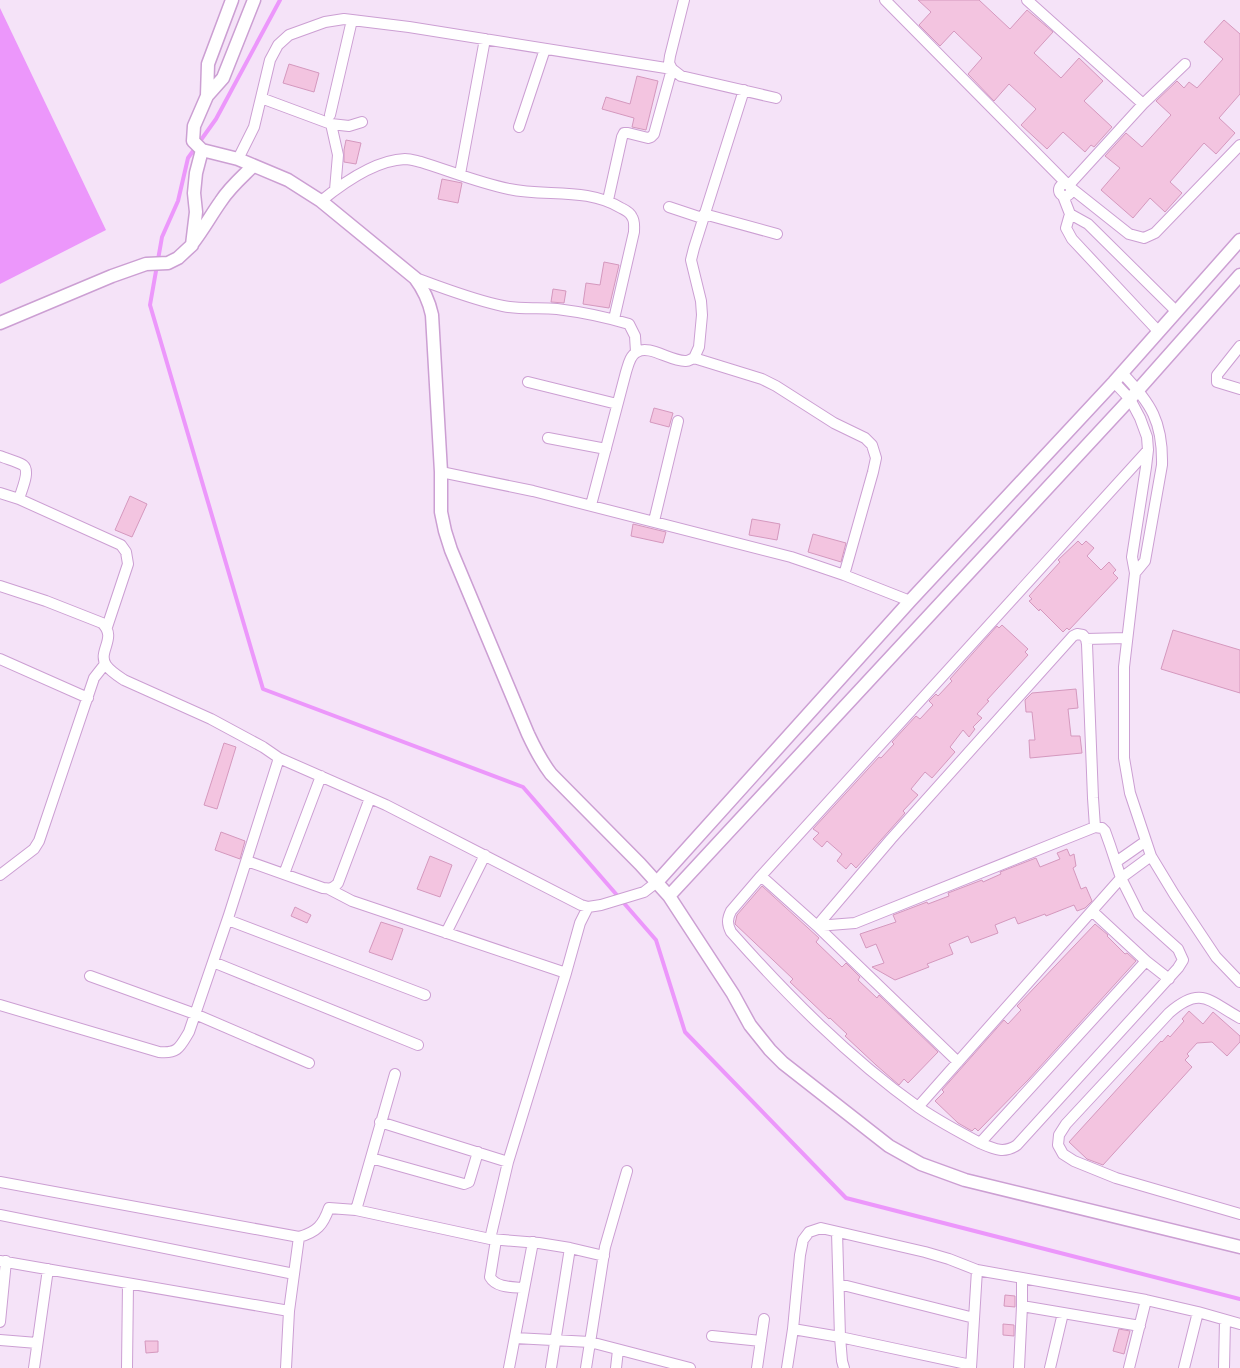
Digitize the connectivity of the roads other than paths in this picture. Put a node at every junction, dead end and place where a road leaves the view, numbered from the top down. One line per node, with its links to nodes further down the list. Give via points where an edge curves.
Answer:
1 (232, 0): 12 (street, via 208,64)
2 (254, 0): 12 (street, via 223,78)
3 (684, 0): 10 (street, via 670,56)
4 (885, 0): 24 (street)
5 (1027, 0): 15 (street)
6 (352, 20): 7 (street); 13 (street, via 325,22 288,35 270,60); 16 (street)
7 (485, 39): 8 (street); 23 (street)
8 (545, 49): 10 (street); 18 (street)
9 (1185, 64): 15 (street)
10 (672, 69): 11 (street, via 681,76); 26 (street, via 654,134 648,138 628,133 622,137)
11 (744, 90): 14 (street); 30 (street)
12 (207, 96): 19 (street, via 194,126)
13 (261, 98): 16 (street); 21 (street, via 254,127)
14 (776, 98)
15 (1143, 104): 24 (street)
16 (330, 120): 17 (street, via 349,126); 25 (street, via 338,156)
17 (362, 122)
18 (519, 127)
19 (198, 145): 21 (street); 33 (street)
20 (1240, 145): 24 (street, via 1156,233 1144,238 1129,234)
21 (238, 158): 22 (street)
22 (253, 166): 27 (street, via 288,180); 33 (street, via 232,186)
23 (460, 174): 25 (street, via 421,162 397,160 354,177); 26 (street, via 530,193)
24 (1069, 186): 29 (street, via 1062,184 1059,191)
25 (335, 190): 27 (street)
26 (608, 200): 37 (street, via 629,213 634,225)
27 (321, 201): 35 (street)
28 (669, 207): 30 (street)
29 (1070, 214): 36 (street, via 1088,224); 39 (street, via 1066,228 1072,239)
30 (703, 216): 31 (street); 42 (street, via 691,260 702,315 699,347)
31 (776, 234)
32 (1240, 240): 36 (street)
33 (192, 245): 38 (street, via 173,261 146,264 98,281)
34 (1240, 275): 46 (street)
35 (415, 278): 37 (street, via 504,306 556,309); 53 (street, via 426,293 432,315)
36 (1176, 311): 39 (street)
37 (614, 319): 41 (street, via 629,324 635,336)
38 (0, 323)
39 (1158, 331): 43 (street)
40 (1240, 346): 45 (street, via 1217,375 1218,382)
41 (636, 352): 42 (street, via 646,349 674,359 686,361); 47 (street, via 631,358)
42 (694, 358): 59 (street, via 762,379 872,445 876,458 873,472)
43 (1118, 377): 46 (street); 61 (street)
44 (528, 382): 47 (street)
45 (1240, 389)
46 (1134, 394): 51 (street); 58 (street, via 1152,409 1162,450 1145,561); 83 (street)
47 (617, 404): 50 (street)
48 (678, 421): 57 (street)
49 (548, 438): 50 (street)
50 (606, 449): 56 (street)
51 (1148, 450): 58 (street, via 1132,557); 79 (street)
52 (0, 456): 55 (street, via 27,469)
53 (441, 472): 56 (street); 81 (street, via 441,512 451,550 538,756 551,774)
54 (0, 493): 55 (street)
55 (19, 499): 62 (street, via 121,545 126,552 128,564)
56 (591, 505): 57 (street)
57 (654, 522): 59 (street, via 792,557)
58 (1135, 573): 63 (street)
59 (844, 575): 61 (street)
60 (0, 586): 62 (street, via 46,600)
61 (910, 601): 81 (street)
62 (107, 627): 66 (street)
63 (1127, 638): 64 (street); 72 (street, via 1124,758 1130,793)
64 (1086, 639): 71 (street); 87 (street, via 1077,634 1073,636)
65 (0, 659): 67 (street)
66 (105, 664): 67 (street, via 94,678); 68 (street, via 124,680 211,719)
67 (88, 698): 78 (street, via 39,841 34,849)
68 (279, 758): 69 (street); 75 (street)
69 (321, 776): 70 (street); 77 (street)
70 (370, 798): 73 (street); 82 (street, via 338,883)
71 (1095, 827): 76 (street, via 1105,831); 87 (street, via 855,923)
72 (1146, 841): 74 (street); 76 (street)
73 (485, 855): 84 (street); 88 (street)
74 (1151, 856): 80 (street); 94 (street, via 1216,957)
75 (246, 862): 77 (street); 86 (street)
76 (1116, 862): 80 (street)
77 (284, 874): 82 (street)
78 (0, 875)
79 (761, 876): 87 (street); 103 (street, via 731,911 728,926 731,932 801,1008 850,1054)
80 (1121, 878): 85 (street); 93 (street, via 1139,914 1180,953 1183,960)
81 (657, 882): 83 (street); 84 (street, via 644,892)
82 (330, 889): 88 (street, via 352,901)
83 (669, 896): 118 (street, via 750,1025 770,1050 889,1146 921,1164 965,1180)
84 (588, 907): 91 (street, via 580,923)
85 (1092, 910): 89 (street); 100 (street)
86 (228, 920): 90 (street); 95 (street)
87 (817, 926): 100 (street)
88 (446, 934): 91 (street)
89 (1146, 961): 93 (street); 105 (street)
90 (213, 962): 97 (street); 99 (street)
91 (566, 973): 108 (street)
92 (90, 976): 97 (street)
93 (1169, 979): 105 (street, via 1017,1145 1003,1151)
94 (1240, 982)
95 (425, 995)
96 (0, 1005): 97 (street, via 170,1053 179,1048)
97 (195, 1014): 101 (street)
98 (1240, 1018): 112 (street, via 1206,998 1191,998 1180,1004 1066,1124 1059,1135 1058,1145 1063,1154 1116,1178)
99 (418, 1046)
100 (958, 1062): 103 (street)
101 (309, 1063)
102 (395, 1074): 104 (street)
103 (918, 1107): 105 (street)
104 (380, 1122): 106 (street); 107 (street)
105 (980, 1143)
106 (478, 1152): 107 (street, via 468,1182 464,1184); 108 (street)
107 (372, 1158): 111 (street)
108 (508, 1162): 116 (street)
109 (627, 1171): 120 (street)
110 (0, 1182): 115 (street)
111 (356, 1210): 115 (street, via 329,1208 318,1230); 116 (street)
112 (1240, 1214)
113 (0, 1215): 124 (street)
114 (837, 1232): 123 (street, via 941,1257); 127 (street); 140 (street, via 821,1228 809,1232 803,1240)
115 (299, 1237): 124 (street)
116 (493, 1240): 117 (street); 128 (street, via 492,1282)
117 (533, 1242): 119 (street); 128 (street)
118 (1240, 1247)
119 (570, 1248): 120 (street); 145 (street)
120 (604, 1256): 147 (street)
121 (3, 1261): 122 (street); 137 (street)
122 (48, 1269): 126 (street); 148 (street)
123 (977, 1270): 125 (street); 134 (street)
124 (294, 1274): 131 (street)
125 (1022, 1278): 129 (street); 130 (street)
126 (128, 1284): 131 (street); 152 (street)
127 (839, 1284): 134 (street); 142 (street)
128 (524, 1288): 143 (street)
129 (1146, 1300): 132 (street); 139 (street)
130 (1022, 1306): 133 (street); 162 (street)
131 (290, 1311): 153 (street)
132 (1198, 1312): 136 (street); 165 (street)
133 (1063, 1313): 139 (street); 163 (street)
134 (974, 1318): 150 (street)
135 (764, 1319): 146 (street)
136 (1225, 1320): 138 (street); 166 (street)
137 (0, 1322)
138 (1240, 1324)
139 (1140, 1326): 164 (street)
140 (793, 1328): 142 (street); 160 (street)
141 (712, 1336): 146 (street)
142 (840, 1336): 150 (street); 161 (street)
143 (515, 1338): 145 (street); 154 (street)
144 (0, 1340): 148 (street)
145 (554, 1341): 147 (street); 155 (street)
146 (761, 1341): 159 (street)
147 (590, 1342): 149 (street); 156 (street)
148 (37, 1343): 151 (street)
149 (618, 1350): 157 (street); 158 (street)
150 (971, 1367)
151 (34, 1368)
152 (126, 1368)
153 (286, 1368)
154 (509, 1368)
155 (550, 1368)
156 (586, 1368)
157 (616, 1368)
158 (690, 1368)
159 (757, 1368)
160 (787, 1368)
161 (844, 1368)
162 (1019, 1368)
163 (1050, 1368)
164 (1129, 1368)
165 (1184, 1368)
166 (1224, 1368)

